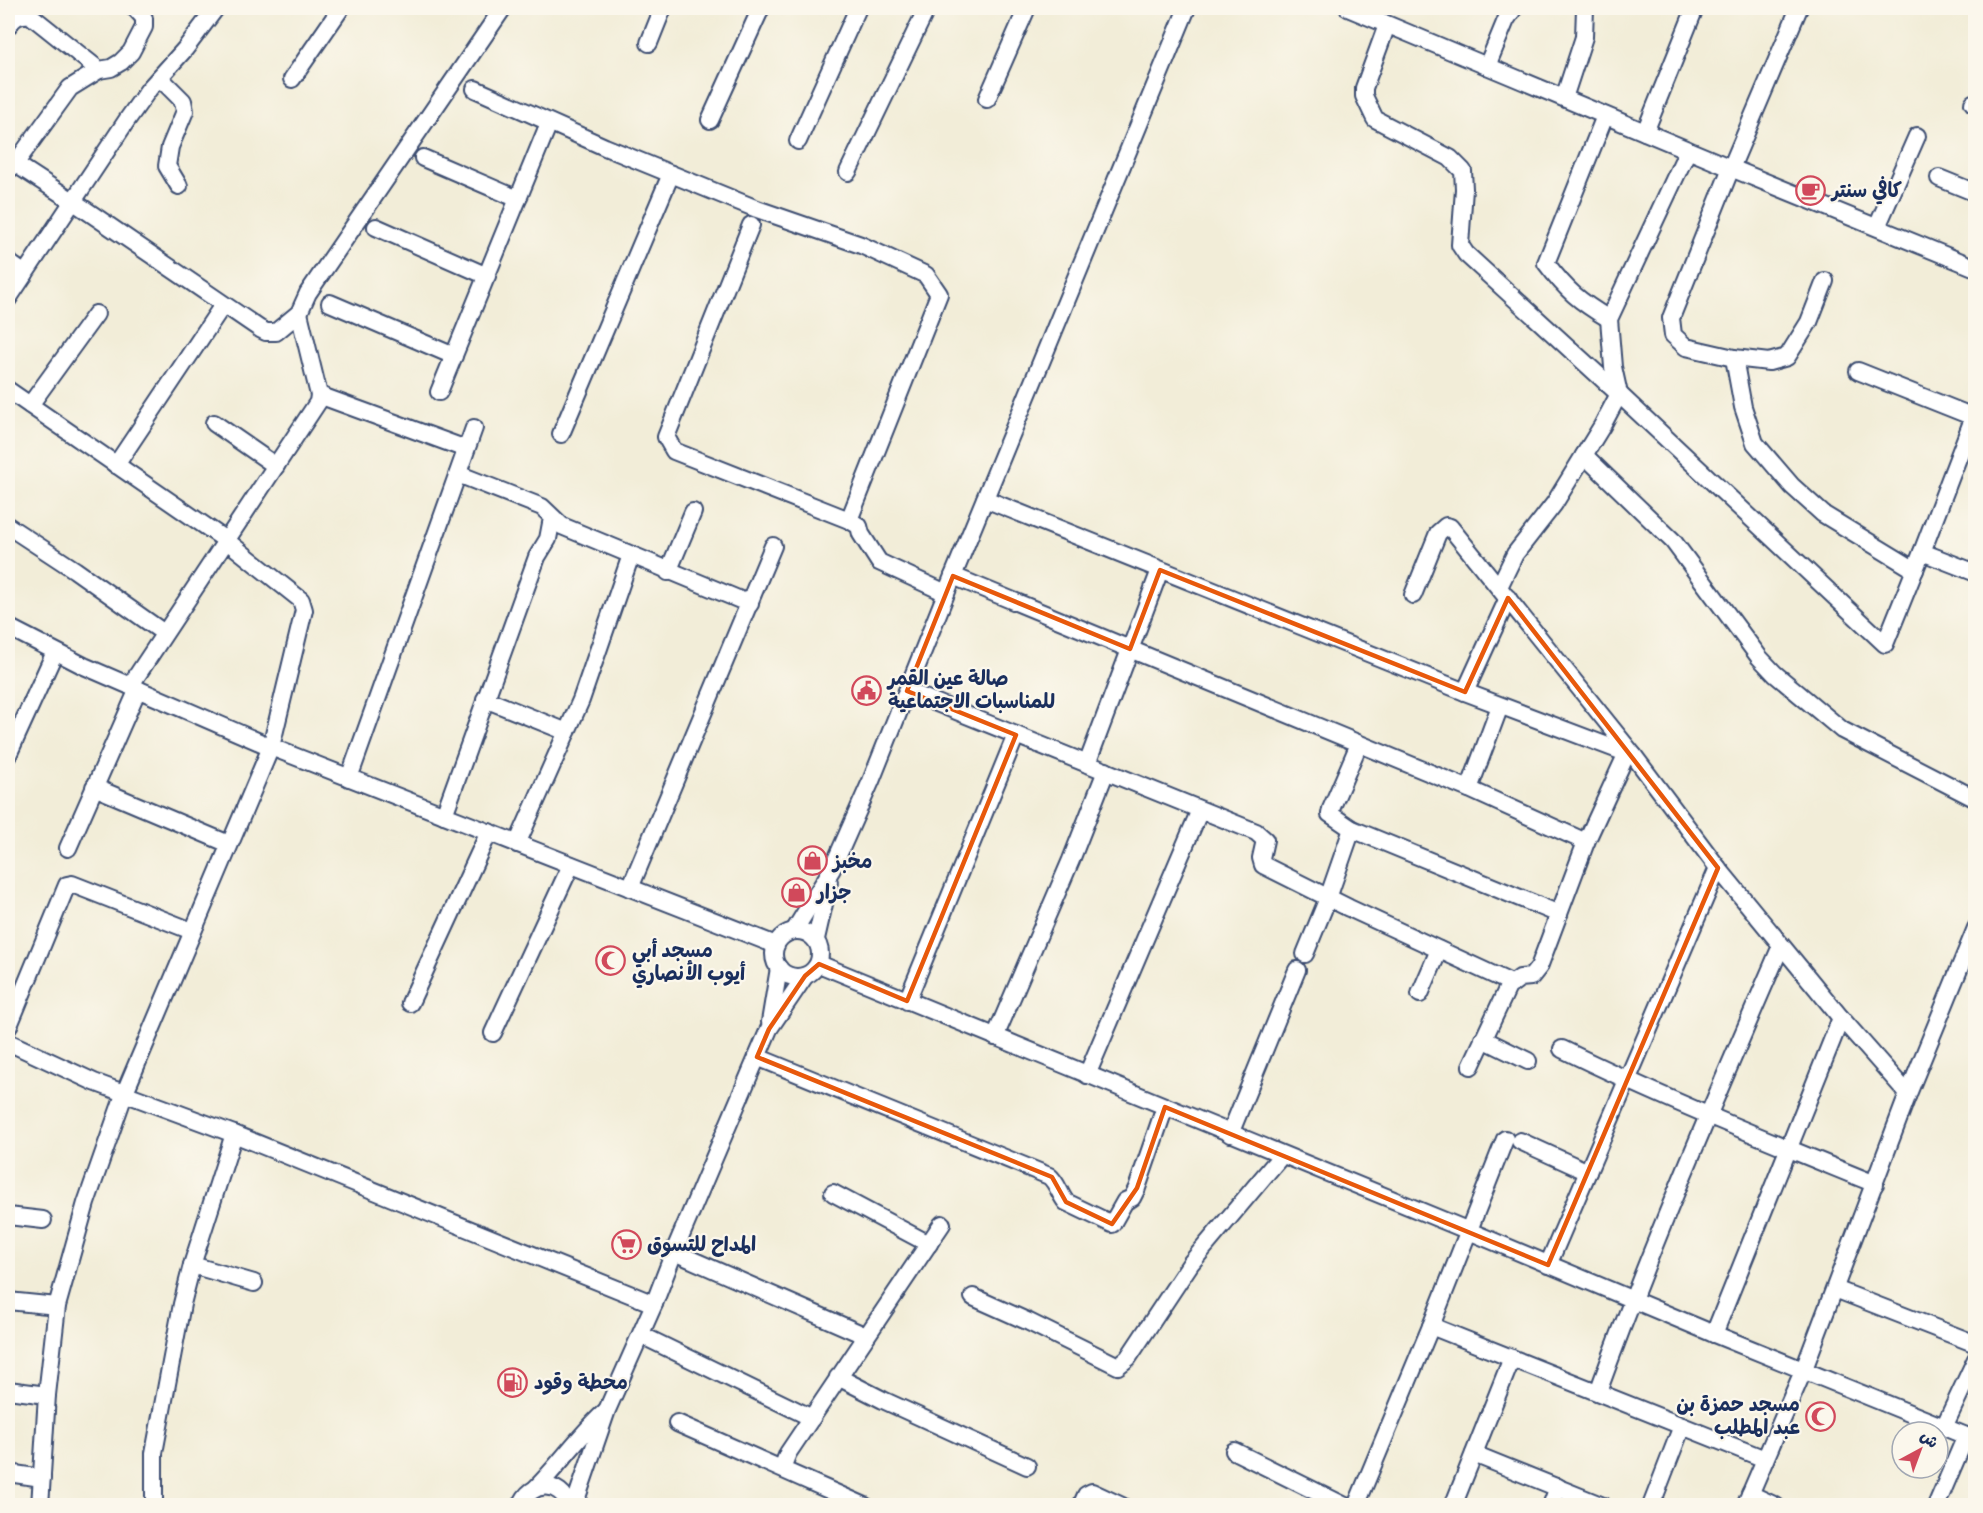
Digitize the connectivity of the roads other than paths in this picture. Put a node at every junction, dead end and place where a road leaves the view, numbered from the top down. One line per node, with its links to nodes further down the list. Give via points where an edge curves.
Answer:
1 (135, 8): 20 (street, via 144,18 138,40 121,62)
2 (216, 8): 21 (street)
3 (340, 8): 22 (street)
4 (503, 8): 54 (street, via 308,293)
5 (663, 8): 18 (street)
6 (761, 8): 27 (street)
7 (858, 8): 31 (street)
8 (927, 8): 36 (street)
9 (1027, 8): 25 (street)
10 (1187, 8): 74 (street)
11 (1349, 8): 16 (street)
12 (1514, 8): 19 (street)
13 (1585, 8): 24 (street, via 1584,37)
14 (1695, 8): 29 (street)
15 (1799, 8): 35 (street)
16 (1387, 25): 19 (street); 62 (street, via 1364,88 1375,119 1459,166 1464,189 1460,245 1466,254)
17 (8, 26): 20 (street, via 15,17 30,15)
18 (649, 43)
19 (1487, 66): 24 (street)
20 (99, 70): 34 (street, via 70,88)
21 (159, 78): 39 (street, via 183,101 185,111 167,165); 42 (street)
22 (292, 79)
23 (475, 89): 28 (street)
24 (1564, 98): 26 (street)
25 (987, 99)
26 (1605, 116): 29 (street); 56 (street, via 1546,263 1580,302)
27 (711, 120)
28 (549, 123): 37 (street); 41 (street)
29 (1645, 132): 32 (street)
30 (1917, 136): 45 (street)
31 (798, 141)
32 (1688, 150): 35 (street); 56 (street)
33 (423, 158): 41 (street)
34 (11, 162): 42 (street)
35 (1731, 168): 45 (street); 58 (street, via 1671,318 1673,335 1686,346)
36 (848, 172)
37 (671, 174): 68 (street); 77 (street, via 861,245 926,275 939,294)
38 (1939, 178): 40 (street)
39 (179, 186)
40 (1976, 193)
41 (518, 199): 49 (street)
42 (74, 202): 48 (street); 53 (street)
43 (751, 225): 77 (street, via 666,437 674,451)
44 (376, 227): 49 (street)
45 (1876, 227): 47 (street)
46 (8, 262): 48 (street)
47 (1976, 268)
48 (25, 274): 51 (street)
49 (487, 276): 57 (street)
50 (1825, 281): 58 (street, via 1809,322 1787,357 1769,362)
51 (8, 299)
52 (330, 303): 57 (street)
53 (223, 305): 54 (street, via 266,332 276,332); 71 (street)
54 (299, 313): 63 (street)
55 (96, 314): 64 (street)
56 (1609, 319): 62 (street)
57 (454, 356): 61 (street)
58 (1734, 358): 84 (street, via 1743,407 1755,443 1792,486 1823,514)
59 (1858, 371): 65 (street)
60 (8, 390): 64 (street)
61 (439, 392)
62 (1619, 394): 70 (street); 84 (street, via 1885,644)
63 (319, 395): 69 (street); 72 (street)
64 (30, 405): 71 (street)
65 (1975, 416): 81 (street)
66 (214, 423): 72 (street)
67 (474, 428): 69 (street)
68 (561, 434)
69 (466, 449): 73 (street)
70 (1584, 455): 89 (street, via 1554,504 1515,554); 112 (street, via 1673,541 1775,674 1842,730)
71 (116, 465): 79 (street)
72 (276, 466): 79 (street)
73 (458, 474): 76 (street, via 542,507); 109 (street)
74 (985, 499): 83 (street); 87 (street)
75 (693, 512): 85 (street)
76 (552, 518): 82 (street, via 561,526); 99 (street, via 548,539 537,557)
77 (849, 520): 88 (street, via 859,526 879,562)
78 (8, 526): 93 (street)
79 (227, 541): 93 (street); 104 (street, via 301,600 304,610)
80 (773, 546): 91 (street)
81 (1922, 552): 84 (street); 86 (street)
82 (631, 555): 85 (street); 101 (street)
83 (1160, 570): 94 (street); 98 (street)
84 (1915, 570)
85 (668, 572): 91 (street)
86 (1976, 573)
87 (953, 576): 88 (street); 94 (street)
88 (946, 593): 97 (street)
89 (1503, 593): 90 (street, via 1446,526 1435,539); 98 (street); 105 (street)
90 (1413, 595)
91 (750, 604): 124 (street)
92 (8, 627): 95 (street)
93 (164, 633): 96 (street)
94 (1130, 649): 103 (street); 107 (street)
95 (55, 652): 96 (street); 106 (street)
96 (134, 687): 104 (street); 110 (street)
97 (907, 691): 102 (street); 123 (street)
98 (1465, 692): 100 (street)
99 (485, 699): 101 (street); 114 (street)
100 (1500, 706): 105 (street); 111 (street)
101 (567, 732): 119 (street)
102 (1016, 735): 107 (street); 141 (street)
103 (1359, 744): 111 (street); 115 (street, via 1330,814)
104 (271, 747): 109 (street); 118 (street)
105 (1630, 754): 117 (street); 122 (street)
106 (8, 756)
107 (1087, 764): 108 (street)
108 (1106, 771): 113 (street); 147 (street)
109 (349, 778): 114 (street)
110 (94, 787): 118 (street); 120 (street)
111 (1469, 789): 117 (street)
112 (1976, 799)
113 (1200, 810): 125 (street, via 1260,835 1265,840 1263,865); 154 (street)
114 (444, 815): 116 (street)
115 (1352, 829): 125 (street); 126 (street)
116 (489, 832): 119 (street); 142 (street)
117 (1586, 842): 126 (street)
118 (229, 844): 128 (street)
119 (517, 844): 121 (street)
120 (68, 848)
121 (571, 865): 124 (street); 146 (street)
122 (1718, 868): 132 (street); 155 (street)
123 (832, 869): 129 (street); 130 (street)
124 (630, 888): 131 (street)
125 (1328, 898): 133 (street); 134 (street)
126 (1558, 914): 139 (street, via 1535,973)
127 (1976, 928): 157 (street)
128 (192, 931): 144 (street, via 67,885); 156 (street)
129 (794, 931): 130 (street); 131 (street, via 786,933)
130 (816, 939): 135 (street, via 820,947)
131 (776, 945): 136 (street, via 774,960)
132 (1781, 946): 143 (street); 159 (street)
133 (1439, 950): 139 (street); 140 (street)
134 (1305, 954)
135 (819, 964): 138 (street); 141 (street)
136 (779, 968): 138 (street, via 790,976); 145 (street)
137 (1298, 970): 161 (street)
138 (805, 976): 145 (street)
139 (1511, 983): 148 (street)
140 (1420, 994)
141 (907, 1001): 147 (street)
142 (410, 1004)
143 (1841, 1018): 157 (street); 162 (street)
144 (8, 1028)
145 (769, 1029): 151 (street)
146 (493, 1033)
147 (995, 1037): 154 (street)
148 (1483, 1039): 152 (street); 153 (street)
149 (8, 1042): 156 (street)
150 (1562, 1049): 155 (street)
151 (757, 1057): 158 (street, via 1049,1176 1066,1202 1112,1224 1137,1188); 172 (street)
152 (1528, 1060)
153 (1471, 1066)
154 (1088, 1075): 158 (street)
155 (1627, 1081): 159 (street); 164 (street)
156 (124, 1092): 160 (street); 181 (street, via 86,1203)
157 (1908, 1094): 165 (street)
158 (1165, 1107): 161 (street)
159 (1708, 1116): 162 (street); 178 (street)
160 (234, 1134): 173 (street); 180 (street)
161 (1230, 1134): 163 (street)
162 (1789, 1149): 165 (street); 183 (street)
163 (1282, 1155): 170 (street); 177 (street, via 1191,1263 1128,1358 1118,1366)
164 (1588, 1172): 170 (street, via 1512,1140); 174 (street)
165 (1875, 1184): 176 (street)
166 (833, 1193): 171 (street)
167 (8, 1216): 168 (street)
168 (43, 1220)
169 (942, 1224): 171 (street)
170 (1469, 1231): 174 (street); 182 (street)
171 (929, 1244): 185 (street)
172 (674, 1252): 180 (street); 185 (street)
173 (192, 1264): 175 (street); 213 (street, via 154,1453)
174 (1548, 1265): 178 (street)
175 (254, 1283)
176 (1835, 1288): 186 (street); 189 (street)
177 (973, 1297)
178 (1632, 1300): 183 (street); 192 (street)
179 (8, 1301): 181 (street)
180 (654, 1304): 184 (street)
181 (57, 1306): 193 (street)
182 (1431, 1326): 187 (street); 220 (street)
183 (1713, 1334): 189 (street)
184 (641, 1335): 194 (street); 195 (street)
185 (866, 1336): 190 (street)
186 (1976, 1344)
187 (1512, 1358): 192 (street); 203 (street)
188 (1976, 1359): 197 (street)
189 (1804, 1369): 196 (street); 204 (street)
190 (838, 1377): 195 (street); 205 (street)
191 (8, 1390): 193 (street)
192 (1598, 1392): 199 (street)
193 (47, 1395): 208 (street)
194 (607, 1410): 210 (street); 215 (street)
195 (812, 1418): 206 (street)
196 (1925, 1420)
197 (1948, 1420)
198 (677, 1424): 206 (street)
199 (1682, 1426): 204 (street); 224 (street)
200 (1950, 1430): 201 (street)
201 (1971, 1438): 226 (street)
202 (1234, 1451): 219 (street)
203 (1474, 1454): 209 (street); 221 (street)
204 (1765, 1459): 211 (street)
205 (1027, 1466)
206 (782, 1468): 216 (street)
207 (8, 1473): 208 (street)
208 (42, 1478): 212 (street)
209 (1558, 1487): 222 (street); 223 (street)
210 (528, 1496): 214 (street); 215 (street, via 546,1486 557,1489)
211 (1747, 1500): 225 (street)
212 (40, 1506)
213 (154, 1506)
214 (507, 1506)
215 (572, 1506)
216 (865, 1506)
217 (1081, 1506): 218 (street, via 1092,1492)
218 (1122, 1506)
219 (1345, 1506)
220 (1356, 1506)
221 (1453, 1506)
222 (1551, 1506)
223 (1603, 1506)
224 (1651, 1506)
225 (1776, 1506)
226 (1936, 1506)

